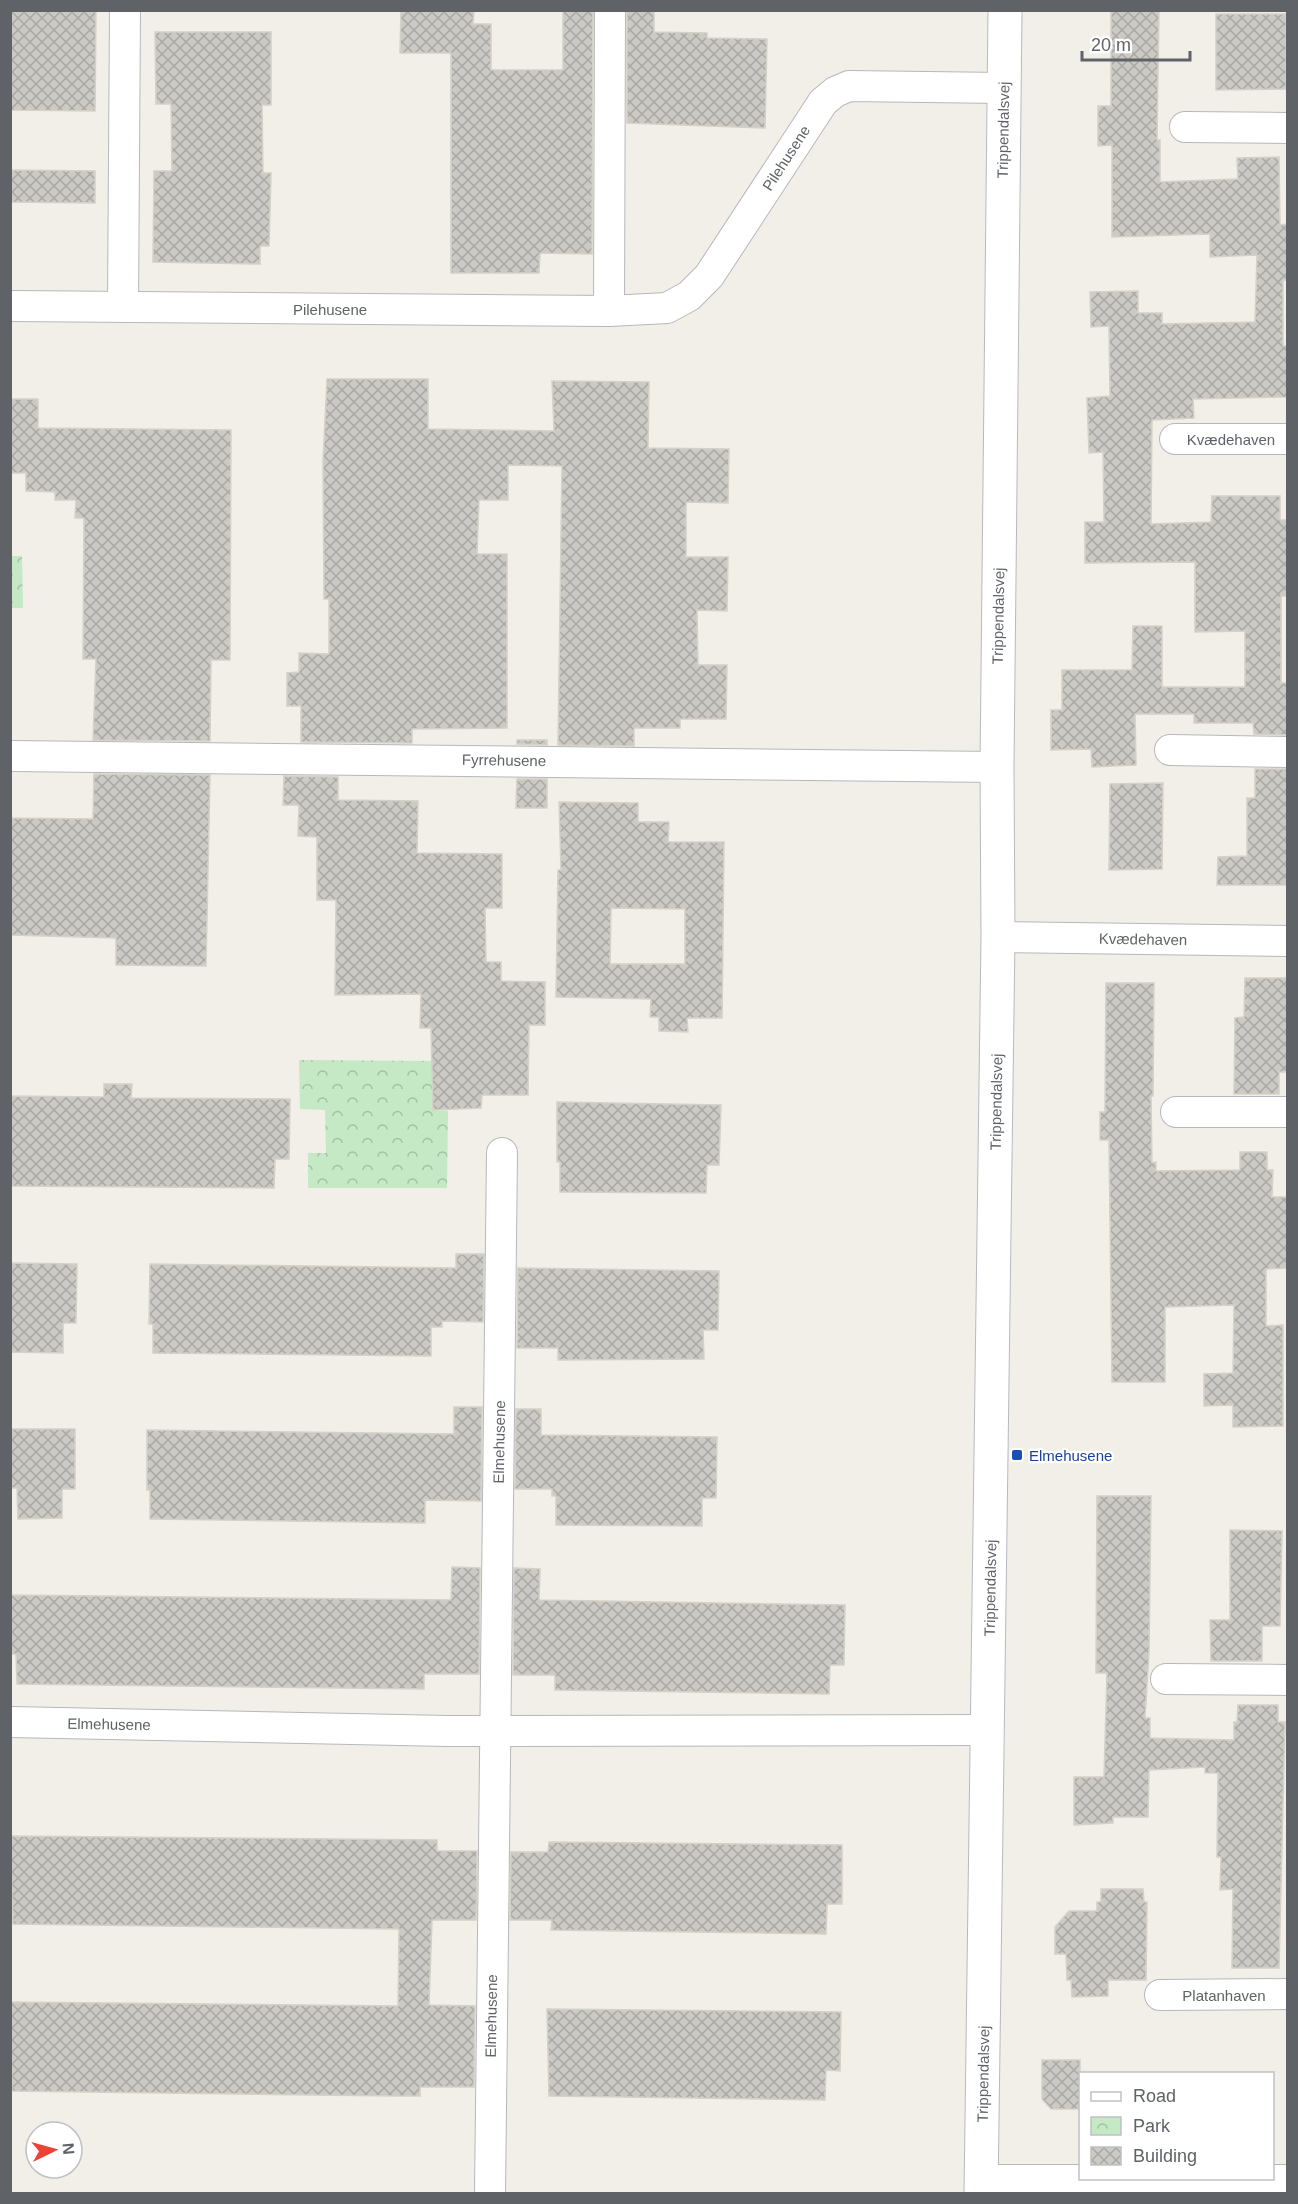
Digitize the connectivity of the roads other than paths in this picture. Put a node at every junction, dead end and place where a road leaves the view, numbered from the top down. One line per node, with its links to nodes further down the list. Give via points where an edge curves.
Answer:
1 (125, 10): 8 (street)
2 (610, 10): 9 (street)
3 (1005, 10): 4 (street, Trippendalsvej)
4 (1004, 88): 9 (street, Pilehusene, via 849,87 835,92 824,102 709,276 688,296 667,308); 15 (street, Trippendalsvej)
5 (1185, 127): 6 (street)
6 (1287, 128)
7 (10, 306): 8 (street, Pilehusene)
8 (123, 307): 9 (street, Pilehusene)
9 (609, 311)
10 (1175, 439): 11 (street, Kvædehaven)
11 (1287, 439)
12 (1170, 750): 13 (street)
13 (1287, 752)
14 (10, 756): 15 (street, Fyrrehusene)
15 (997, 767): 16 (street, Trippendalsvej)
16 (998, 937): 17 (street, Kvædehaven); 24 (street, Trippendalsvej)
17 (1287, 941)
18 (1176, 1112): 19 (street)
19 (1287, 1112)
20 (502, 1153): 25 (street, Elmehusene)
21 (1166, 1678): 22 (street)
22 (1287, 1680)
23 (10, 1722): 25 (street, Elmehusene)
24 (988, 1730): 25 (street, Elmehusene); 29 (street, Trippendalsvej)
25 (495, 1731): 30 (street, Elmehusene)
26 (1287, 1994): 27 (street, Platanhaven)
27 (1160, 1995)
28 (1287, 2180): 29 (street)
29 (981, 2187)
30 (490, 2193)

